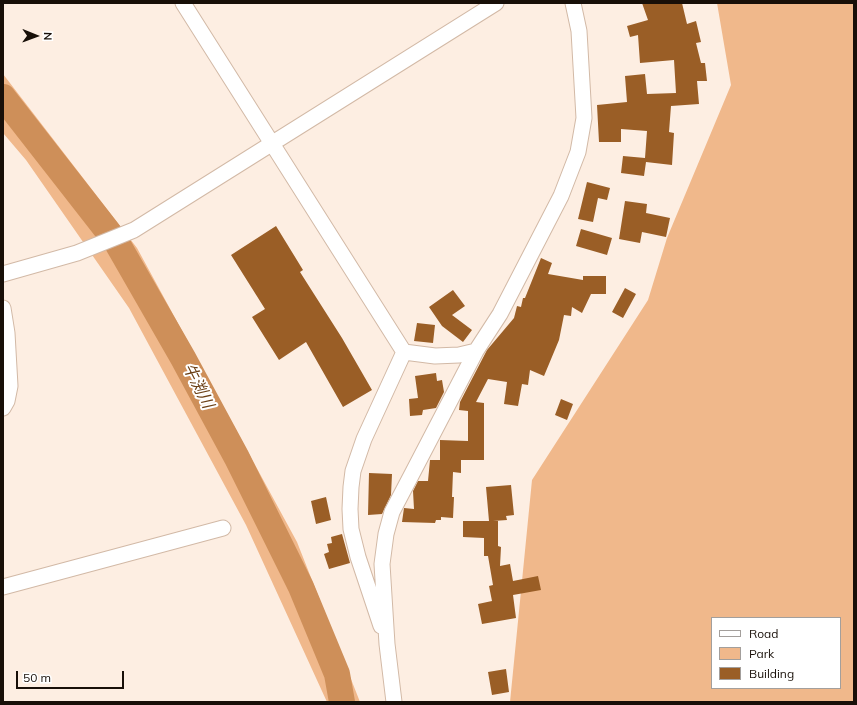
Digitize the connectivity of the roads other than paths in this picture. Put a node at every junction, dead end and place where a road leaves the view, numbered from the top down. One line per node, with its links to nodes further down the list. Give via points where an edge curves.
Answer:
1 (183, 3): 4 (street)
2 (496, 3): 4 (street)
3 (573, 3): 7 (street, via 579,32 584,118 578,152 557,203 500,314)
4 (272, 143): 5 (street, via 128,233 84,250); 8 (street)
5 (3, 274)
6 (3, 308): 9 (street, via 10,386)
7 (476, 351): 8 (street, via 434,356); 12 (street, via 392,512 382,564)
8 (404, 352): 12 (street, via 364,439 353,471 350,509 351,529 358,557)
9 (3, 408)
10 (223, 528): 11 (street)
11 (3, 587)
12 (387, 644): 13 (street)
13 (394, 702)

